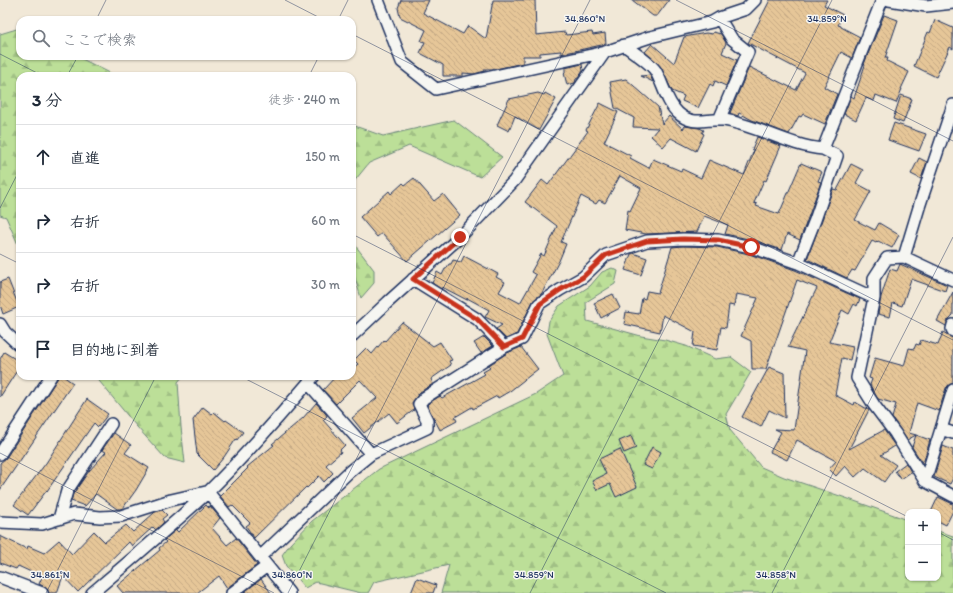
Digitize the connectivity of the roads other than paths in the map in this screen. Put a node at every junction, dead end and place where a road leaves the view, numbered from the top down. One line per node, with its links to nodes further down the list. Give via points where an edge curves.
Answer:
1 (378, 0): 8 (street, via 402,62 436,89)
2 (755, 0): 6 (street, via 746,9)
3 (882, 0): 11 (street)
4 (889, 0): 5 (street, via 926,6)
5 (953, 3)
6 (719, 18): 7 (street); 10 (street, via 732,39 748,52)
7 (624, 46): 8 (street); 10 (street, via 655,69 661,85 678,113 695,122)
8 (605, 52): 14 (street, via 514,181 460,237)
9 (953, 105): 12 (street)
10 (719, 120): 11 (street, via 744,125 807,148)
11 (824, 149): 13 (street, via 837,156)
12 (904, 257): 15 (street); 16 (street, via 887,258 874,278)
13 (798, 263): 16 (street); 22 (street, via 751,247 718,240 647,241 606,255 583,277 540,304 522,339)
14 (413, 279): 20 (street); 22 (street, via 477,319)
15 (953, 280)
16 (874, 298): 31 (street, via 858,378)
17 (0, 324): 21 (street)
18 (953, 325): 19 (street)
19 (953, 331)
20 (356, 332)
21 (16, 342)
22 (504, 347): 30 (street, via 424,398 419,404 427,420 427,428)
23 (48, 380): 29 (street)
24 (311, 380): 30 (street); 32 (street)
25 (953, 390): 27 (street)
26 (111, 424): 34 (street, via 67,491)
27 (941, 429): 28 (street); 31 (street)
28 (953, 433)
29 (0, 454)
30 (371, 454): 36 (street, via 350,471)
31 (925, 481): 33 (street)
32 (208, 492): 34 (street, via 171,500 120,516 74,514); 36 (street); 39 (street)
33 (953, 496)
34 (59, 519): 35 (street, via 42,524)
35 (0, 522)
36 (264, 562): 40 (street); 41 (street)
37 (0, 577): 38 (street)
38 (42, 593)
39 (92, 593)
40 (232, 593)
41 (289, 593)

